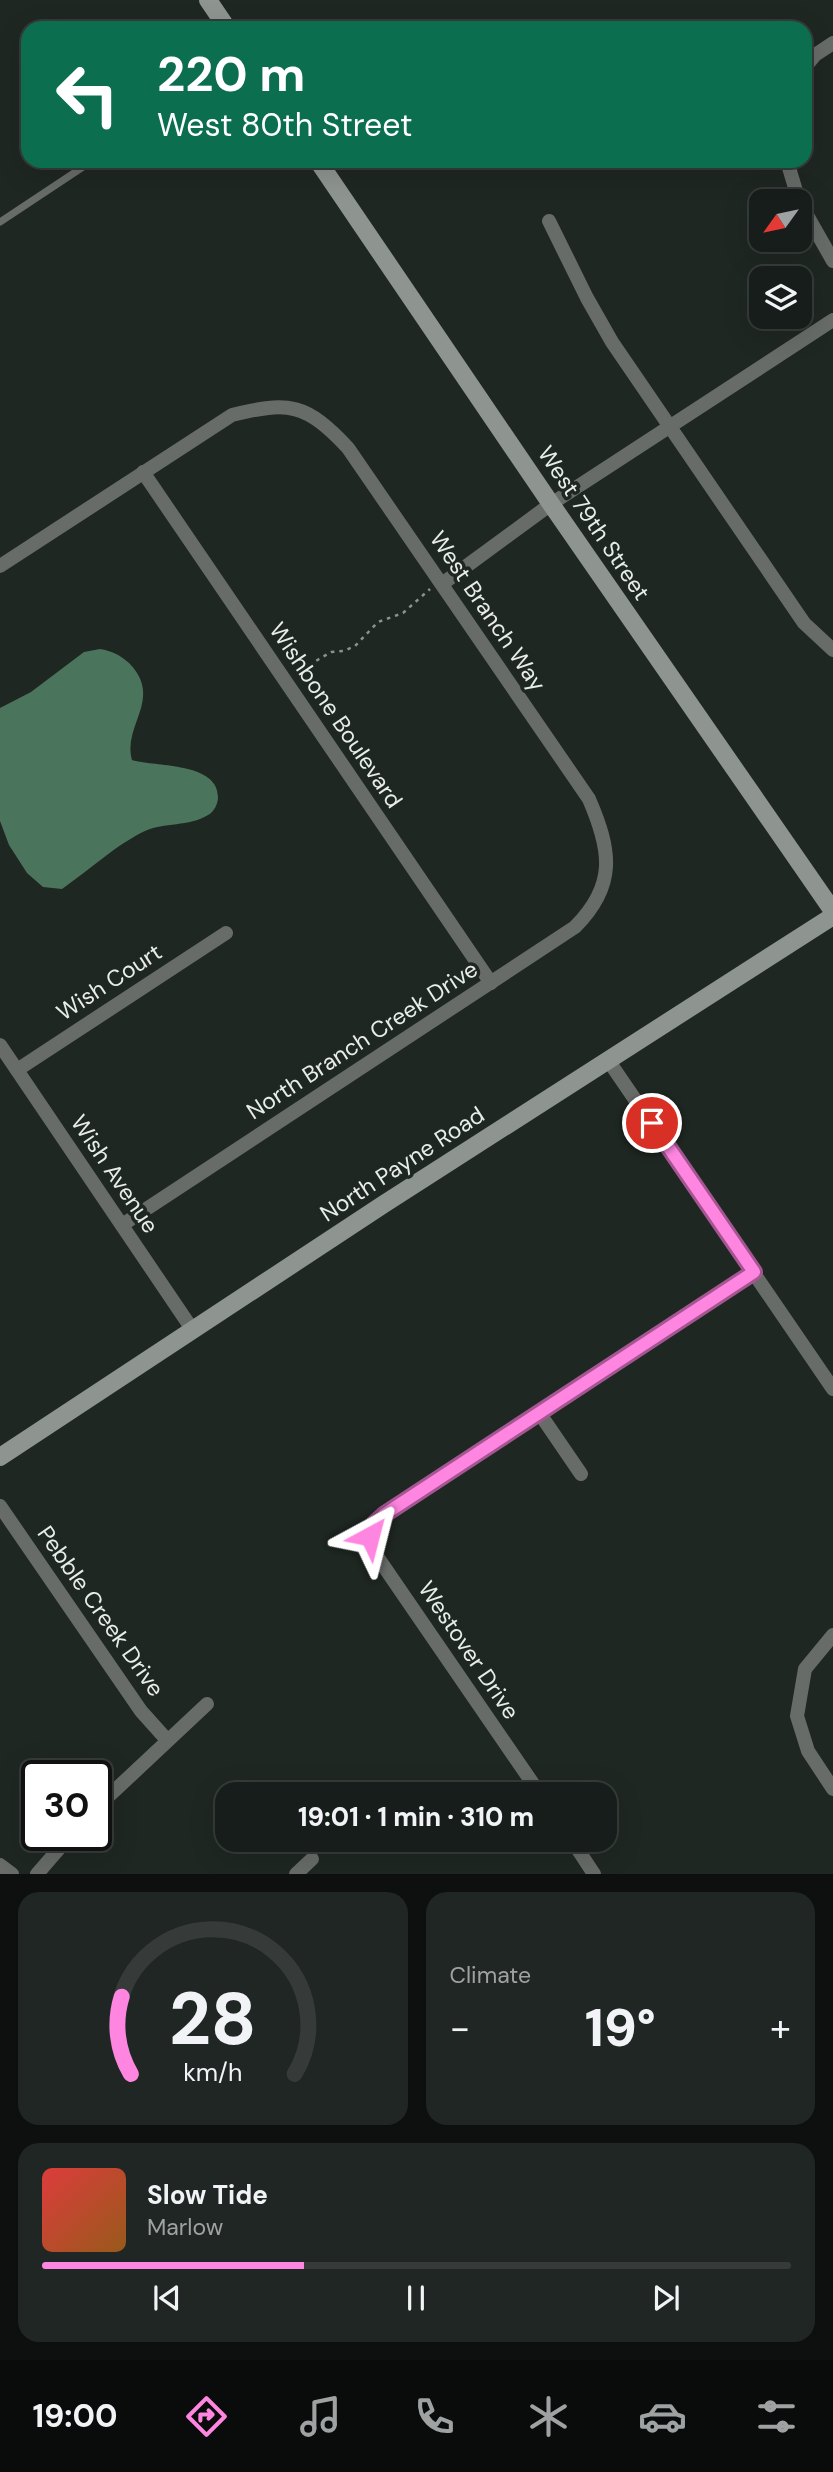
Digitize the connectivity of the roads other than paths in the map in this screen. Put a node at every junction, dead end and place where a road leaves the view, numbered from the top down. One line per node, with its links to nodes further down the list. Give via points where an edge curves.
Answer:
1 (208, 0): 2 (street)
2 (222, 21)
3 (833, 43): 4 (street)
4 (812, 59)
5 (81, 168): 10 (lane)
6 (323, 168): 16 (street, West 79th Street)
7 (789, 168): 8 (street)
8 (795, 189)
9 (549, 221): 14 (street, via 598,320)
10 (0, 222)
11 (812, 225): 12 (street)
12 (833, 261)
13 (833, 320): 14 (street)
14 (670, 426): 16 (street); 19 (street, via 804,623)
15 (143, 472): 17 (street); 18 (street, West Branch Way, via 232,415 269,406 287,407 321,422 348,448); 24 (street, Wishbone Boulevard)
16 (551, 504): 18 (street); 21 (street, West 79th Street)
17 (0, 566)
18 (442, 583): 20 (street, West Branch Way, via 589,799 604,836)
19 (833, 650)
20 (605, 873): 24 (street, North Branch Creek Drive, via 592,907 575,927)
21 (833, 911)
22 (833, 916): 26 (street, North Payne Road)
23 (226, 933): 27 (street, Wish Court)
24 (491, 983): 28 (street, North Branch Creek Drive)
25 (0, 1045): 27 (street, Wish Avenue)
26 (608, 1059): 29 (street); 30 (street, North Payne Road)
27 (17, 1070): 28 (street, Wish Avenue)
28 (122, 1225): 30 (street, Wish Avenue)
29 (754, 1272): 31 (street); 32 (street, Westover Drive)
30 (192, 1329): 33 (street, North Payne Road)
31 (833, 1389)
32 (540, 1414): 34 (street); 39 (street, Westover Drive, via 385,1514 370,1536 374,1552)
33 (0, 1457)
34 (581, 1474)
35 (0, 1506): 38 (street, Pebble Creek Drive, via 141,1711)
36 (833, 1635): 40 (street, via 805,1669 797,1716 808,1751)
37 (207, 1704): 38 (street)
38 (167, 1740): 41 (street)
39 (532, 1782)
40 (833, 1789)
41 (112, 1793)
42 (58, 1851): 47 (street)
43 (580, 1852): 49 (street)
44 (312, 1859): 48 (street)
45 (0, 1864): 46 (street)
46 (12, 1874)
47 (37, 1874)
48 (296, 1874)
49 (594, 1874)

